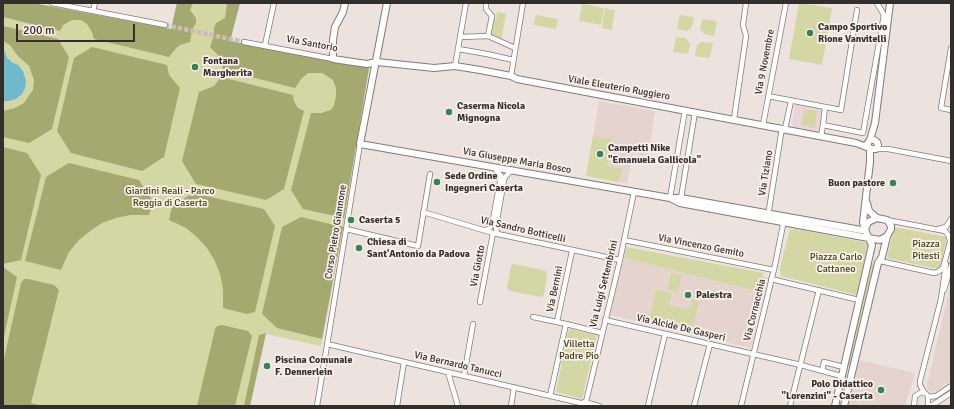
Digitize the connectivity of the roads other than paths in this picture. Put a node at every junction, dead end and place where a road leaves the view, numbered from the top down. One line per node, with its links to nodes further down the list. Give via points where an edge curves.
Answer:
1 (52, 3): 14 (street)
2 (95, 3): 14 (street)
3 (274, 3): 19 (street)
4 (345, 3): 23 (street, via 333,40)
5 (387, 3): 25 (street, Corso Pietro Giannone)
6 (466, 3): 17 (street)
7 (486, 3): 16 (street, via 486,9 492,16)
8 (523, 3): 20 (street)
9 (746, 3): 34 (street, via 743,25 746,36)
10 (786, 3): 28 (street, Via 9 Novembre)
11 (877, 3): 36 (street, via 884,15 863,132)
12 (890, 3): 39 (street)
13 (857, 10): 30 (street, via 841,110)
14 (93, 11): 15 (street)
15 (165, 26)
16 (488, 36): 17 (street); 20 (street)
17 (460, 37): 22 (street)
18 (244, 42): 19 (street, Via Santorio)
19 (265, 45): 23 (street, Via Santorio)
20 (515, 48): 24 (street)
21 (951, 48): 32 (street, via 941,108)
22 (458, 49): 24 (street); 26 (street)
23 (333, 59): 25 (street, Via Santorio, via 367,64)
24 (513, 60): 27 (street)
25 (377, 62): 26 (street, Viale Eleuterio Ruggiero, via 434,68); 41 (street, Corso Pietro Giannone)
26 (455, 66): 27 (street, Viale Eleuterio Ruggiero)
27 (510, 76): 31 (street, Viale Eleuterio Ruggiero)
28 (768, 96): 29 (street); 35 (street, Via 9 Novembre)
29 (791, 101): 30 (street); 37 (street, Via Tiziano)
30 (826, 107): 36 (street)
31 (685, 110): 33 (street, Viale Eleuterio Ruggiero); 50 (street)
32 (951, 110)
33 (695, 112): 34 (street, Viale Eleuterio Ruggiero); 51 (street)
34 (734, 119): 35 (street, Viale Eleuterio Ruggiero)
35 (763, 125): 37 (street, Viale Eleuterio Ruggiero)
36 (823, 125): 38 (street)
37 (784, 129): 38 (street, Viale Eleuterio Ruggiero); 53 (street, Via Tiziano)
38 (821, 136): 40 (street, Viale Eleuterio Ruggiero)
39 (873, 141): 40 (street, Viale Eleuterio Ruggiero); 42 (street, via 878,145); 42 (street, via 867,144); 43 (street, Viale Eleuterio Ruggiero)
40 (856, 143): 42 (street, Viale Eleuterio Ruggiero)
41 (360, 144): 45 (street, Via Giuseppe Maria Bosco); 58 (street, Corso Pietro Giannone)
42 (872, 149): 43 (street, Viale Eleuterio Ruggiero); 49 (street)
43 (888, 149): 44 (street, Viale Eleuterio Ruggiero)
44 (951, 161)
45 (494, 167): 46 (street, Via Giuseppe Maria Bosco); 60 (street, via 501,176 492,225 489,229)
46 (512, 170): 48 (street, Via Giuseppe Maria Bosco); 62 (street, Via Giotto, via 504,180)
47 (430, 174): 52 (street)
48 (634, 192): 50 (street, Via Giuseppe Maria Bosco); 65 (street, Via Luigi Settembrini)
49 (866, 195): 54 (street, via 869,211); 61 (street, via 863,222)
50 (670, 198): 51 (street, Via Giuseppe Maria Bosco)
51 (680, 200): 53 (street, Via Giuseppe Maria Bosco)
52 (424, 212): 58 (street, via 418,246); 60 (street, Via Sandro Botticelli)
53 (768, 217): 56 (street, Via Giuseppe Maria Bosco)
54 (877, 218): 57 (street); 61 (street, via 868,222)
55 (951, 219): 59 (street, via 946,227)
56 (784, 220): 61 (street, Via Giuseppe Maria Bosco); 64 (street, Via Giuseppe Maria Bosco); 72 (street)
57 (887, 220): 59 (street); 63 (street, via 891,226)
58 (346, 229): 85 (street, Corso Pietro Giannone)
59 (934, 229): 67 (street, via 945,231 949,236)
60 (483, 230): 62 (street, Via Sandro Botticelli)
61 (865, 230): 64 (street)
62 (495, 233): 66 (street, Via Sandro Botticelli); 77 (street, Via Giotto)
63 (887, 236): 64 (street, via 880,240); 70 (street)
64 (869, 238): 68 (street, via 872,245)
65 (624, 240): 69 (street, Via Luigi Settembrini); 72 (street, Via Vincenzo Gemito)
66 (572, 252): 69 (street, Via Sandro Botticelli); 80 (street, Via Bernini)
67 (949, 253): 70 (street, via 941,271 934,273); 75 (street)
68 (869, 261): 70 (street); 76 (street)
69 (620, 262): 79 (street, Via Luigi Settembrini)
70 (879, 262): 91 (street)
71 (951, 266): 75 (street)
72 (774, 270): 73 (street, Via Cornacchia)
73 (771, 279): 74 (street); 87 (street, Via Cornacchia)
74 (819, 290): 76 (street); 89 (street)
75 (941, 299): 99 (street, via 920,381)
76 (859, 300): 90 (street)
77 (480, 302)
78 (533, 317): 80 (street)
79 (605, 320): 83 (street, Via Luigi Settembrini); 84 (street, Via Alcide De Gasperi)
80 (557, 322): 82 (street, Via Bernini)
81 (473, 324): 94 (street)
82 (566, 324): 83 (street); 101 (street, Via Bernini)
83 (602, 333): 103 (street, Via Luigi Settembrini)
84 (665, 334): 86 (street, Via Alcide De Gasperi); 110 (street)
85 (327, 344): 88 (street, Via Bernardo Tanucci); 105 (street, Corso Pietro Giannone)
86 (710, 344): 87 (street, Via Alcide De Gasperi); 111 (street)
87 (753, 354): 89 (street, Via Alcide De Gasperi); 112 (street, Via Cornacchia)
88 (404, 362): 93 (street, Via Bernardo Tanucci); 106 (street)
89 (801, 365): 92 (street, Via Alcide De Gasperi); 113 (street)
90 (843, 367): 91 (street); 92 (street, via 824,362); 95 (street)
91 (853, 369): 96 (street)
92 (822, 371): 95 (street, Via Alcide De Gasperi)
93 (448, 372): 94 (street, Via Bernardo Tanucci); 107 (street)
94 (464, 376): 98 (street, Via Bernardo Tanucci)
95 (841, 376): 96 (street); 114 (street)
96 (850, 378): 115 (street)
97 (951, 386): 102 (street, via 936,396)
98 (514, 387): 101 (street, Via Bernardo Tanucci); 108 (street)
99 (924, 392): 102 (street); 104 (street, via 915,396)
100 (951, 393): 117 (street)
101 (550, 395): 103 (street, Via Bernardo Tanucci)
102 (928, 397): 116 (street)
103 (585, 404): 109 (street, Via Bernardo Tanucci)
104 (913, 405)
105 (317, 406)
106 (397, 406)
107 (458, 406)
108 (511, 406)
109 (600, 406)
110 (648, 406)
111 (694, 406)
112 (741, 406)
113 (790, 406)
114 (835, 406)
115 (844, 406)
116 (928, 406)
117 (931, 406)

